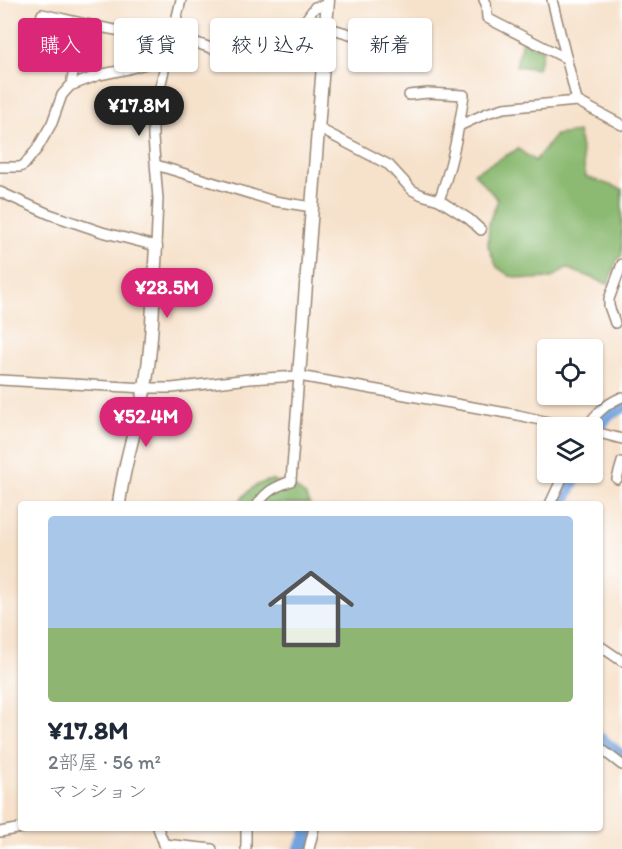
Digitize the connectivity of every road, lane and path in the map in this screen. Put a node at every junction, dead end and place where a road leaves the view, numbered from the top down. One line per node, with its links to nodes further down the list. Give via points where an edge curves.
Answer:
1 (181, 0): 5 (street)
2 (484, 0): 9 (street, via 487,18)
3 (552, 0): 9 (street)
4 (328, 2): 6 (street); 8 (street, via 315,7 281,54 263,67)
5 (176, 18)
6 (327, 18)
7 (114, 29): 13 (street, via 42,14 37,35 80,44)
8 (198, 43)
9 (567, 58): 15 (street)
10 (114, 72): 13 (street)
11 (164, 72): 19 (street, via 153,116)
12 (322, 72): 18 (street)
13 (74, 84): 20 (street, via 62,95 52,123 24,165)
14 (409, 95): 17 (street, via 464,95)
15 (577, 101): 16 (street); 17 (street, via 504,108)
16 (622, 125)
17 (459, 126): 22 (street)
18 (318, 128): 22 (street, via 389,165 412,190); 23 (street)
19 (156, 165): 23 (street, via 274,201); 25 (street)
20 (0, 167)
21 (0, 192): 25 (street, via 49,214)
22 (439, 200): 24 (street)
23 (312, 207): 28 (street)
24 (481, 230)
25 (156, 246): 30 (street)
26 (622, 264): 27 (street, via 609,299)
27 (615, 323)
28 (299, 376): 30 (street); 33 (street); 40 (street, via 291,482 271,490)
29 (0, 380): 30 (street)
30 (145, 388): 39 (street)
31 (622, 397): 32 (street)
32 (593, 417)
33 (537, 419)
34 (603, 434): 35 (street)
35 (622, 439)
36 (622, 462): 37 (street)
37 (617, 479)
38 (560, 483): 41 (street)
39 (120, 501)
40 (260, 501)
41 (551, 501)
42 (603, 648): 43 (street)
43 (622, 661)
44 (603, 750): 45 (street)
45 (622, 765)
46 (18, 829): 50 (street)
47 (160, 831): 51 (street)
48 (246, 831): 53 (street)
49 (313, 831): 54 (street)
50 (0, 832)
51 (165, 847): 52 (street)
52 (212, 849)
53 (246, 849)
54 (309, 849)

